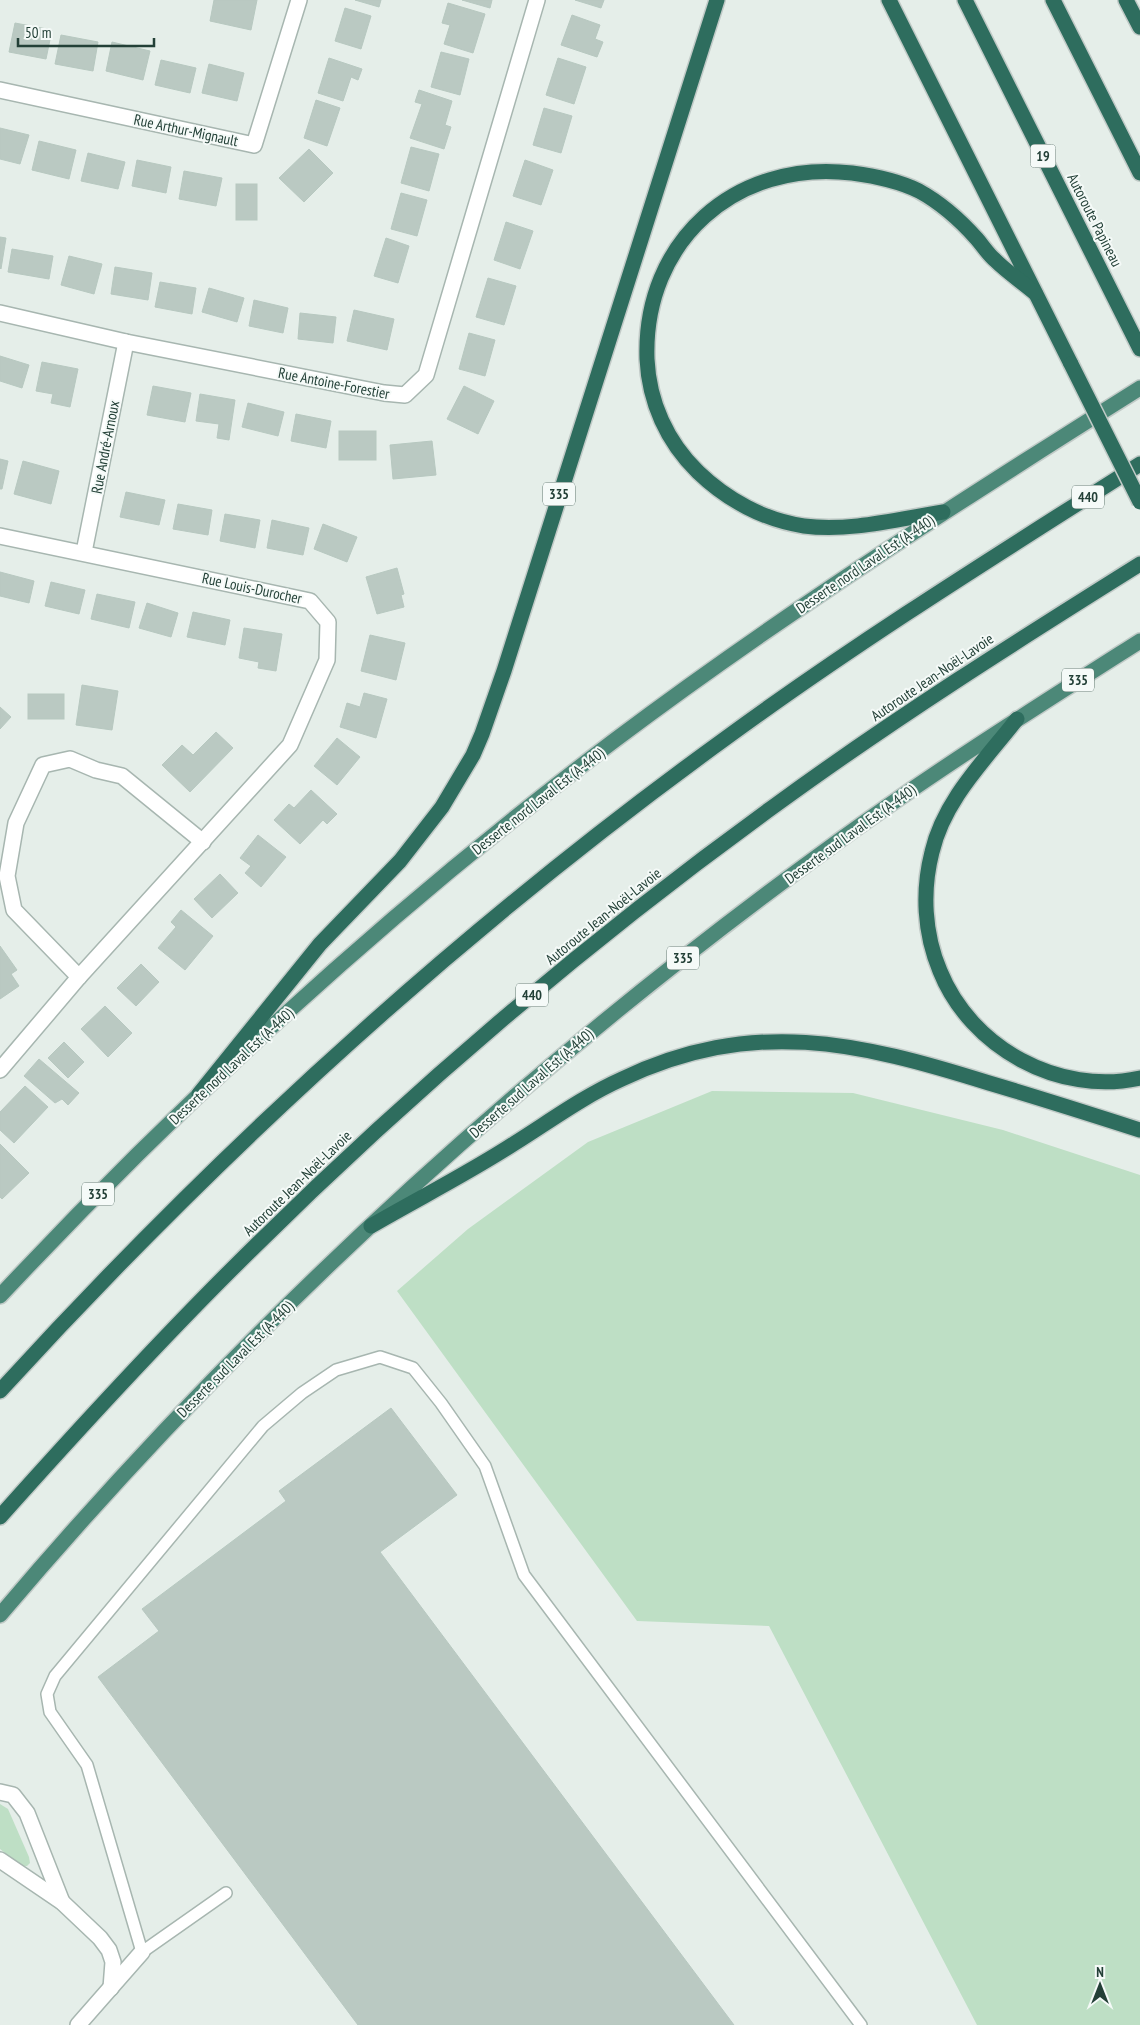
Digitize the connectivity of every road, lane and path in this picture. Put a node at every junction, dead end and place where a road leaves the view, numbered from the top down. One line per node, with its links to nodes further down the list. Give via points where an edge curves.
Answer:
1 (299, 0): 9 (street, Rue Arthur-Mignault, via 254,145)
2 (537, 0): 13 (street, Rue Antoine-Forestier, via 426,375 405,395)
3 (717, 0): 28 (highway, 335, via 504,671 473,755 454,789 400,861 320,944)
4 (889, 0): 11 (highway)
5 (965, 0): 14 (highway, Autoroute Papineau / 19)
6 (1053, 0): 10 (highway)
7 (1126, 0): 8 (highway)
8 (1140, 27)
9 (0, 90)
10 (1140, 173)
11 (1035, 293): 17 (highway, bridge); 18 (highway, via 995,260 967,228 919,191 881,178 843,172 790,175 739,192 700,222 666,265 648,324 647,368 651,389 662,422 677,448 716,489 769,518 805,526 847,527)
12 (0, 313): 13 (street, Rue Antoine-Forestier)
13 (126, 342): 20 (street, Rue André-Arnoux)
14 (1140, 349)
15 (1140, 388): 18 (highway, Desserte nord Laval Est (A-440))
16 (1140, 464): 32 (highway, 440, via 946,587 800,685 690,764 532,887 398,999 286,1100 144,1239)
17 (1140, 502)
18 (943, 512): 28 (highway, Desserte nord Laval Est (A-440), via 744,646 575,771 366,943)
19 (0, 536): 20 (street, Rue Louis-Durocher)
20 (84, 552): 24 (street, Rue Louis-Durocher, via 310,601 328,622 327,660 290,744)
21 (1140, 564): 33 (highway, Autoroute Jean-Noël-Lavoie / 440, via 969,672 812,779 570,963 423,1089 282,1220 114,1390)
22 (1140, 641): 23 (highway, Desserte sud Laval Est (A-440) / 335)
23 (1017, 719): 27 (highway, via 953,802 935,841 927,883 926,912 939,970 954,998 972,1021 1022,1060 1048,1073 1073,1080); 30 (highway, Desserte sud Laval Est (A-440) / 335, via 840,840 658,977 504,1105)
24 (203, 842): 25 (street, Rue Louis-Durocher); 25 (street, via 122,776 70,759 43,765 16,823 7,876 14,910)
25 (78, 977): 26 (street, Rue Louis-Durocher)
26 (0, 1070)
27 (1140, 1078)
28 (199, 1094): 31 (highway, Desserte nord Laval Est (A-440) / 335)
29 (1140, 1130): 30 (highway, via 901,1056 806,1041 747,1043 682,1056 622,1079)
30 (371, 1226): 34 (highway, Desserte sud Laval Est (A-440) / 335, via 208,1384)
31 (0, 1296)
32 (0, 1390)
33 (0, 1517)
34 (0, 1615)
35 (0, 1792): 37 (street, via 13,1795 27,1813)
36 (0, 1860): 38 (street)
37 (49, 1870): 38 (lane); 40 (street)
38 (36, 1885): 40 (street)
39 (226, 1893): 41 (lane)
40 (62, 1902): 42 (street, via 109,1950 113,1962)
41 (142, 1952): 42 (street); 44 (lane, via 87,1765 50,1712 47,1694 55,1676 263,1426 302,1392 336,1370 380,1357 414,1368 441,1403 485,1466 524,1575)
42 (111, 1988): 43 (street)
43 (78, 2025)
44 (861, 2025)

